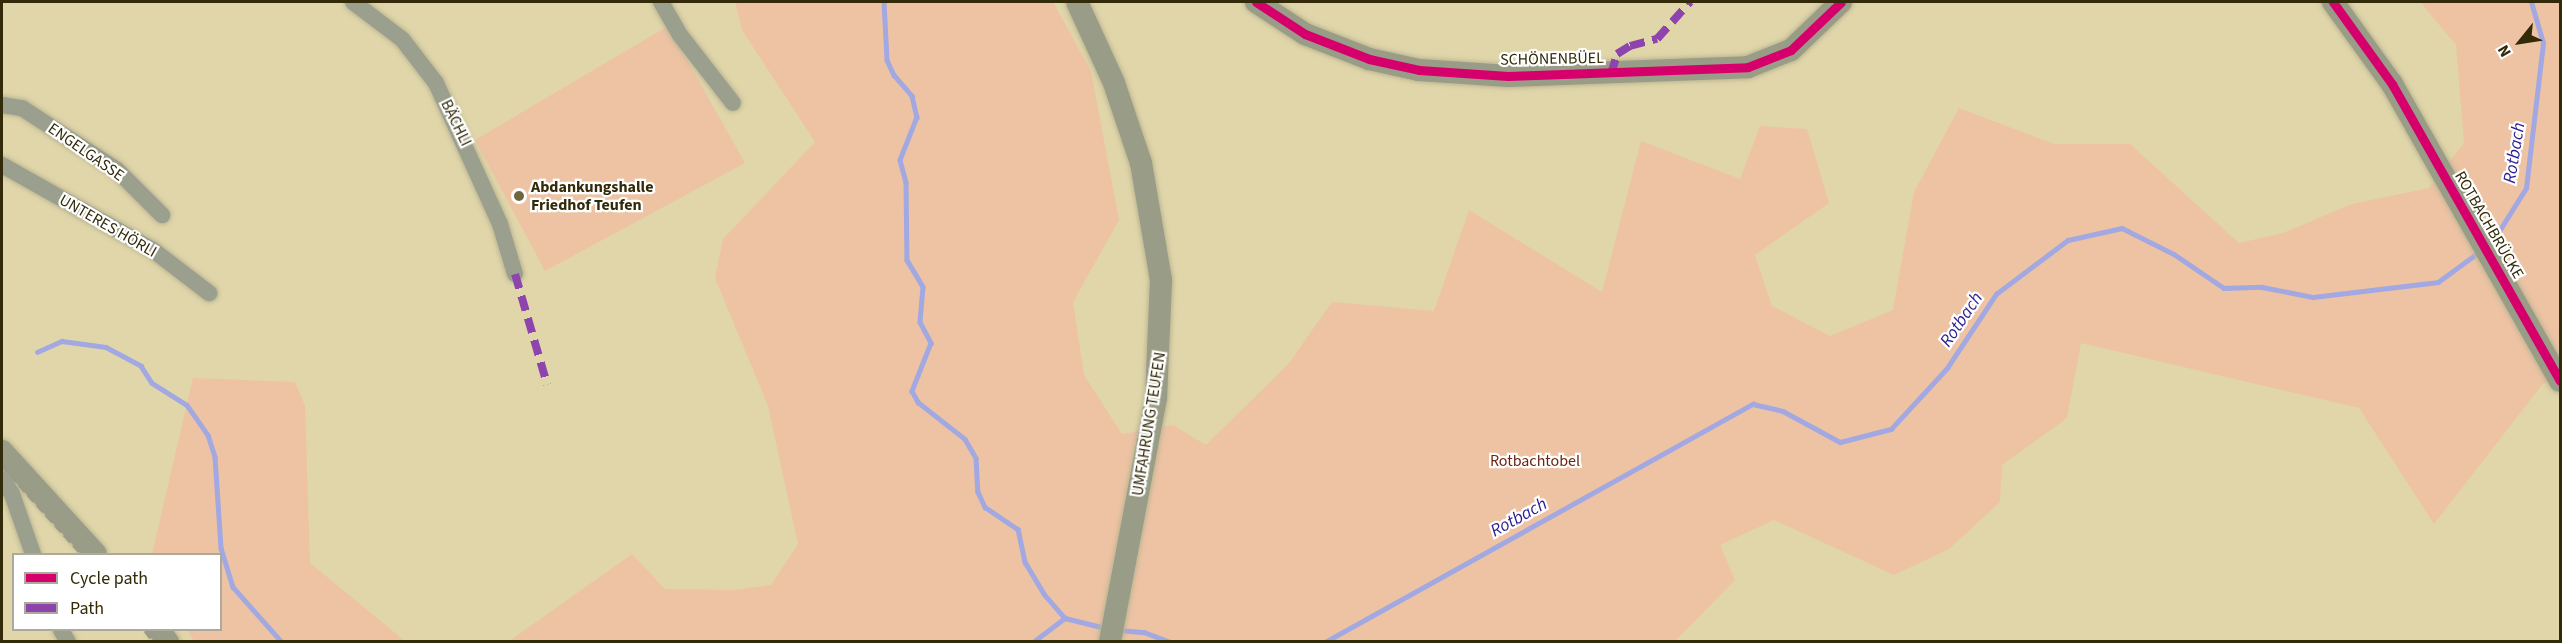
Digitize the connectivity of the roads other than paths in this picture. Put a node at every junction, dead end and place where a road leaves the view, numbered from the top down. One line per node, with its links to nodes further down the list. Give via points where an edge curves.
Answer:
1 (353, 2): 11 (street, BÄCHLI, via 402,39 436,83 495,213)
2 (661, 2): 7 (street, via 680,35)
3 (1077, 2): 18 (street, UMFAHRUNG TEUFEN, via 1114,83 1142,164 1158,244 1162,325 1150,435)
4 (1256, 2): 5 (street, SCHÖNENBÜEL, via 1329,46 1369,59 1419,70 1508,76 1748,67 1791,50)
5 (1841, 2)
6 (2333, 2): 13 (street, ROTBACHBRÜCKE, via 2392,84)
7 (733, 103)
8 (2, 105): 10 (street, ENGELGASSE, via 22,108 117,170)
9 (2, 165): 12 (street, UNTERES HÖRLI, via 153,250)
10 (162, 214)
11 (515, 274)
12 (209, 293)
13 (2560, 381)
14 (2, 451): 17 (street)
15 (2, 479): 16 (street, via 12,494)
16 (32, 553)
17 (94, 553)
18 (1110, 642)

